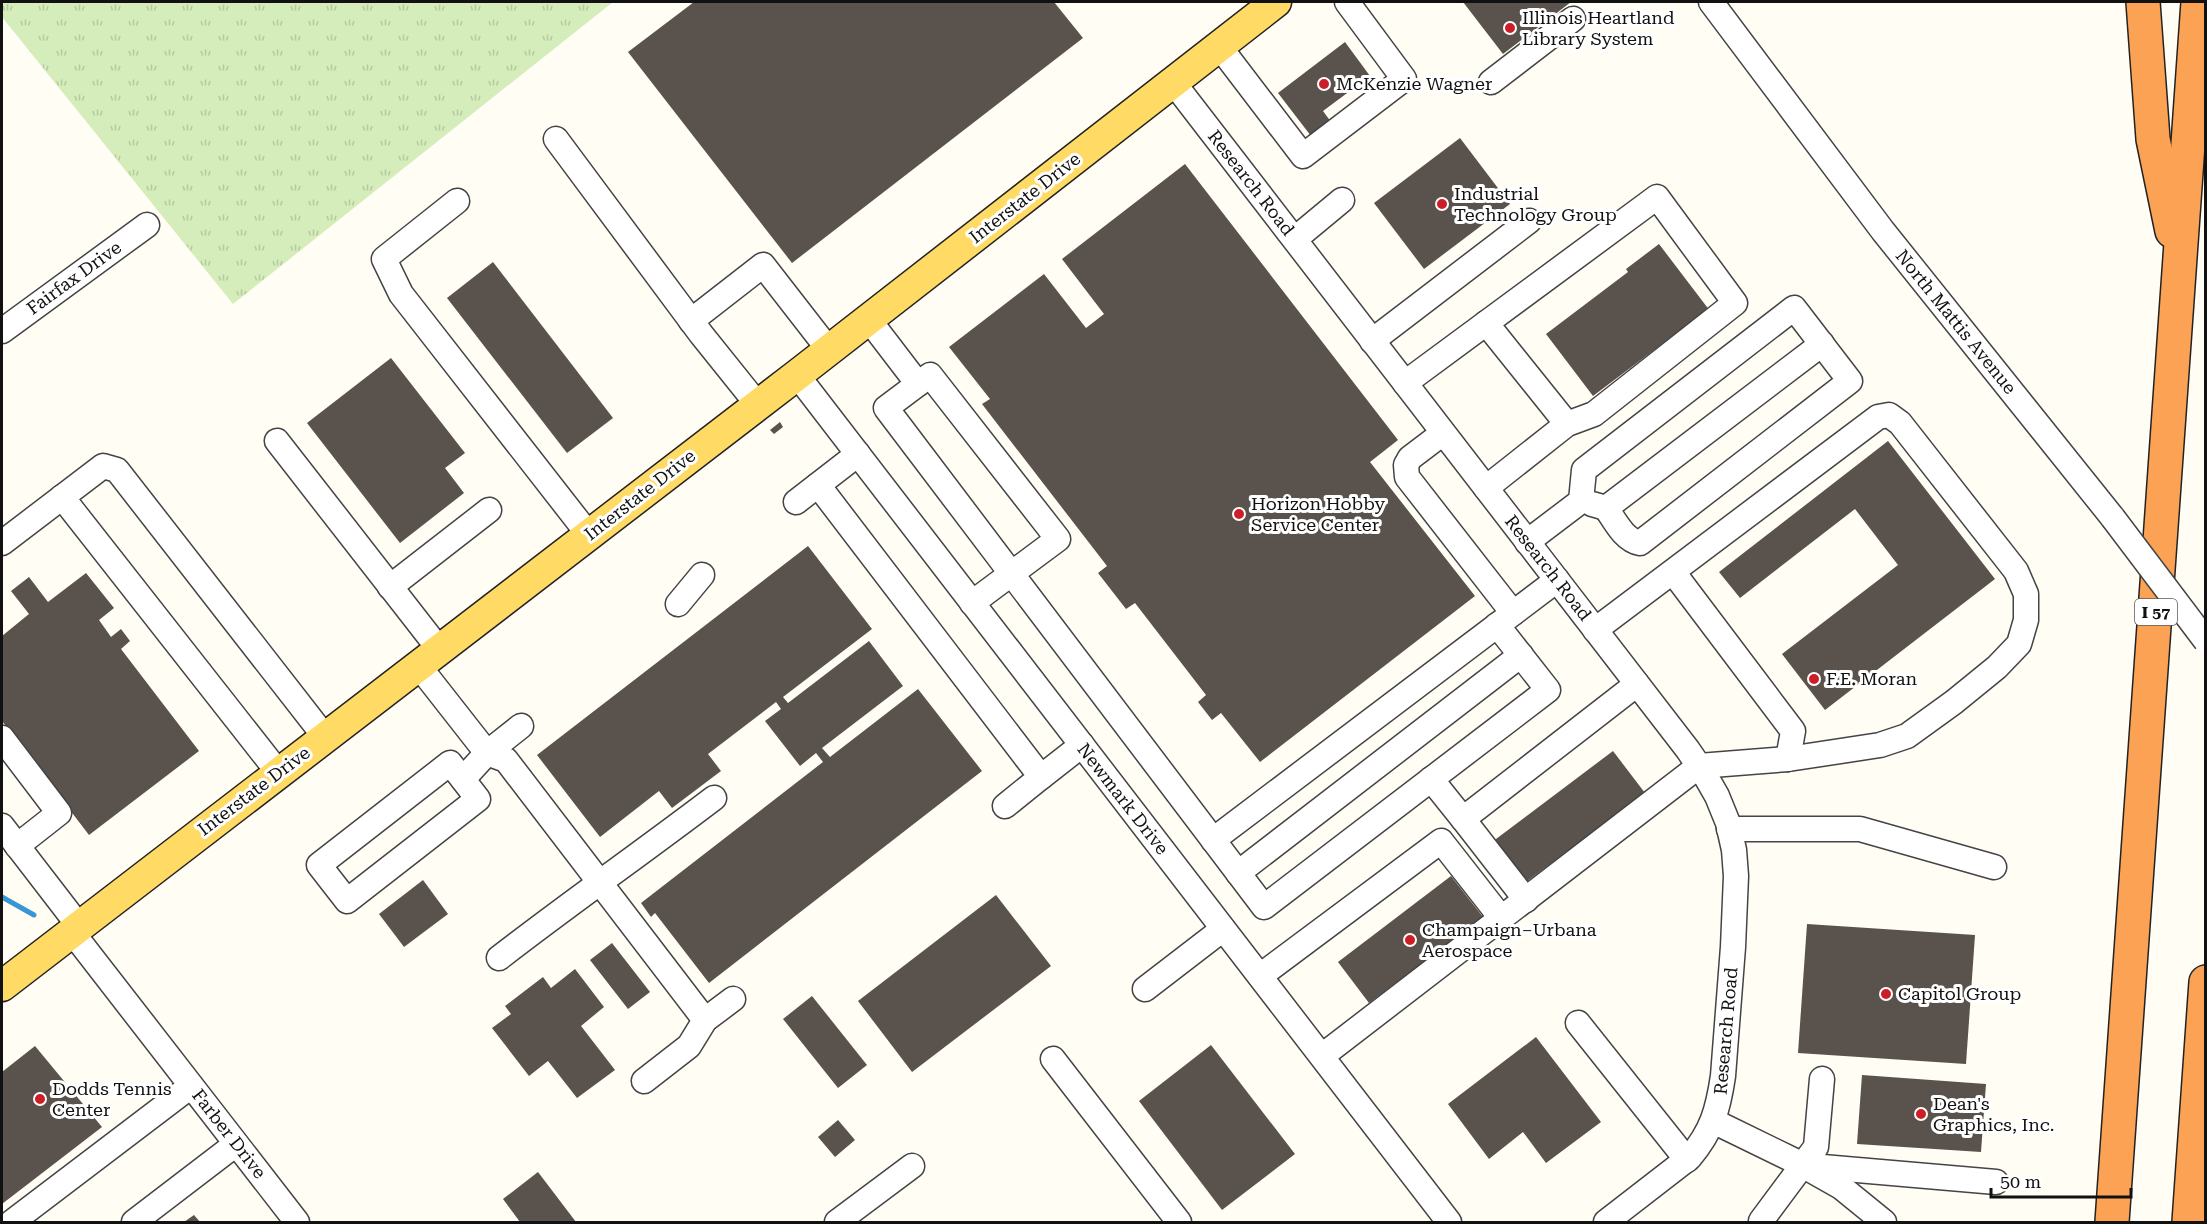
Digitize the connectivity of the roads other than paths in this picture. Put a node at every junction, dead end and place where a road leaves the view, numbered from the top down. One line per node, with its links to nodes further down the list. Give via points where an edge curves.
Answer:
1 (1276, 2): 7 (main road, Interstate Drive)
2 (1347, 2): 7 (street, via 1404,79 1303,156)
3 (1710, 2): 51 (street, North Mattis Avenue, bridge, via 1883,231 2113,518)
4 (2142, 2): 16 (highway, via 2153,140)
5 (2198, 2): 16 (highway, I 57)
6 (1573, 19): 9 (street)
7 (1219, 46): 8 (main road, Interstate Drive)
8 (1173, 82): 15 (street, Research Road); 17 (main road, Interstate Drive)
9 (1491, 82)
10 (556, 139): 18 (street)
11 (1342, 200): 15 (street)
12 (457, 201): 39 (street, via 384,259 401,294)
13 (1529, 221): 21 (street)
14 (147, 225): 20 (street, Fairfax Drive)
15 (1294, 239): 21 (street, Research Road)
16 (2180, 270): 108 (highway, I 57)
17 (869, 320): 23 (main road, Interstate Drive); 26 (street)
18 (691, 321): 23 (street, via 763,266); 27 (street)
19 (1486, 323): 25 (street); 28 (street); 28 (street, via 1657,197 1735,303 1593,414)
20 (2, 330)
21 (1372, 341): 25 (street, Research Road)
22 (1822, 344): 35 (street, via 1794,308 1584,470); 37 (street); 37 (street, via 1851,381 1640,543 1632,542)
23 (829, 350): 24 (main road, Interstate Drive)
24 (797, 375): 27 (main road, Interstate Drive); 31 (street, Newmark Drive)
25 (1405, 383): 29 (street, Research Road)
26 (918, 384): 43 (street, via 886,408); 43 (street, via 930,375 1058,539)
27 (758, 405): 39 (main road, Interstate Drive)
28 (1567, 424): 33 (street)
29 (1443, 433): 33 (street, Research Road); 49 (street, via 1410,458 1407,477)
30 (277, 441): 46 (street)
31 (858, 454): 32 (street); 47 (street, Newmark Drive)
32 (818, 485): 36 (street); 63 (street)
33 (1486, 488): 40 (street, Research Road)
34 (62, 497): 41 (street); 56 (street, via 103,466 117,470); 62 (street)
35 (1581, 501): 37 (street); 40 (street)
36 (796, 502)
37 (1606, 508)
38 (489, 510): 46 (street)
39 (589, 535): 53 (main road, Interstate Drive)
40 (1527, 542): 45 (street, Research Road)
41 (2, 543)
42 (1673, 572): 50 (street); 60 (street, via 1793,731); 60 (street, via 1878,417 1889,415 1900,423 2016,571 2026,594 2026,620 2019,644 1997,667 1907,736 1880,745)
43 (1011, 573): 47 (street); 71 (street)
44 (702, 575): 48 (street)
45 (1557, 580): 49 (street); 50 (street, Research Road)
46 (390, 586): 53 (street)
47 (972, 603): 58 (street, Newmark Drive)
48 (678, 604)
49 (1505, 619): 52 (street); 71 (street)
50 (1595, 630): 54 (street, Research Road)
51 (2205, 640)
52 (1521, 655): 65 (street, via 1548,690); 74 (street)
53 (429, 657): 56 (main road, Interstate Drive); 59 (street)
54 (1637, 684): 61 (street, Research Road); 68 (street)
55 (521, 726): 59 (street)
56 (324, 737): 62 (main road, Interstate Drive)
57 (2, 738): 72 (street, via 59,813)
58 (1082, 745): 63 (street); 79 (street, Newmark Drive)
59 (487, 753): 64 (street); 75 (street, via 506,760)
60 (1788, 759): 61 (street)
61 (1699, 766): 70 (street, Research Road, via 1717,796); 76 (street)
62 (278, 772): 78 (main road, Interstate Drive)
63 (1041, 777): 67 (street)
64 (463, 779): 64 (street, via 450,763 319,865 347,901 478,799)
65 (1431, 779): 68 (street); 74 (street, via 1264,906)
66 (714, 798): 75 (street)
67 (1005, 806)
68 (1463, 819): 76 (street)
69 (2, 826): 72 (street, Farber Drive)
70 (1729, 829): 73 (street, via 1860,829); 93 (street, Research Road, via 1736,876 1733,947 1723,1076)
71 (1214, 840): 74 (street)
72 (17, 846): 78 (street, Farber Drive)
73 (1994, 867)
74 (1238, 873)
75 (601, 884): 80 (street, via 575,899); 86 (street)
76 (1526, 900): 77 (street)
77 (1502, 919): 81 (street, via 1441,841); 88 (street)
78 (75, 929): 83 (main road, Interstate Drive); 92 (street, Farber Drive)
79 (1223, 929): 81 (street, Newmark Drive); 84 (street)
80 (499, 958)
81 (1260, 976): 88 (street, Newmark Drive)
82 (2205, 982): 109 (highway)
83 (2, 986)
84 (1145, 988)
85 (733, 999): 86 (street)
86 (705, 1020): 91 (street, via 689,1046)
87 (1578, 1023): 95 (street)
88 (1322, 1056): 105 (street, Newmark Drive)
89 (1053, 1059): 104 (street)
90 (1821, 1079): 96 (street, via 1816,1147)
91 (644, 1081)
92 (191, 1086): 94 (street, Farber Drive); 100 (street)
93 (1713, 1121): 95 (street, Research Road); 96 (street)
94 (236, 1144): 101 (street); 102 (street, Farber Drive)
95 (1687, 1160): 106 (street, Research Road)
96 (1803, 1165): 98 (street); 99 (street); 107 (street, via 1841,1187)
97 (912, 1166): 103 (street)
98 (1996, 1182)
99 (1761, 1221)
100 (12, 1222)
101 (134, 1222)
102 (297, 1222)
103 (837, 1222)
104 (1179, 1222)
105 (1449, 1222)
106 (1606, 1222)
107 (1884, 1222)
108 (2112, 1222)
109 (2189, 1222)

